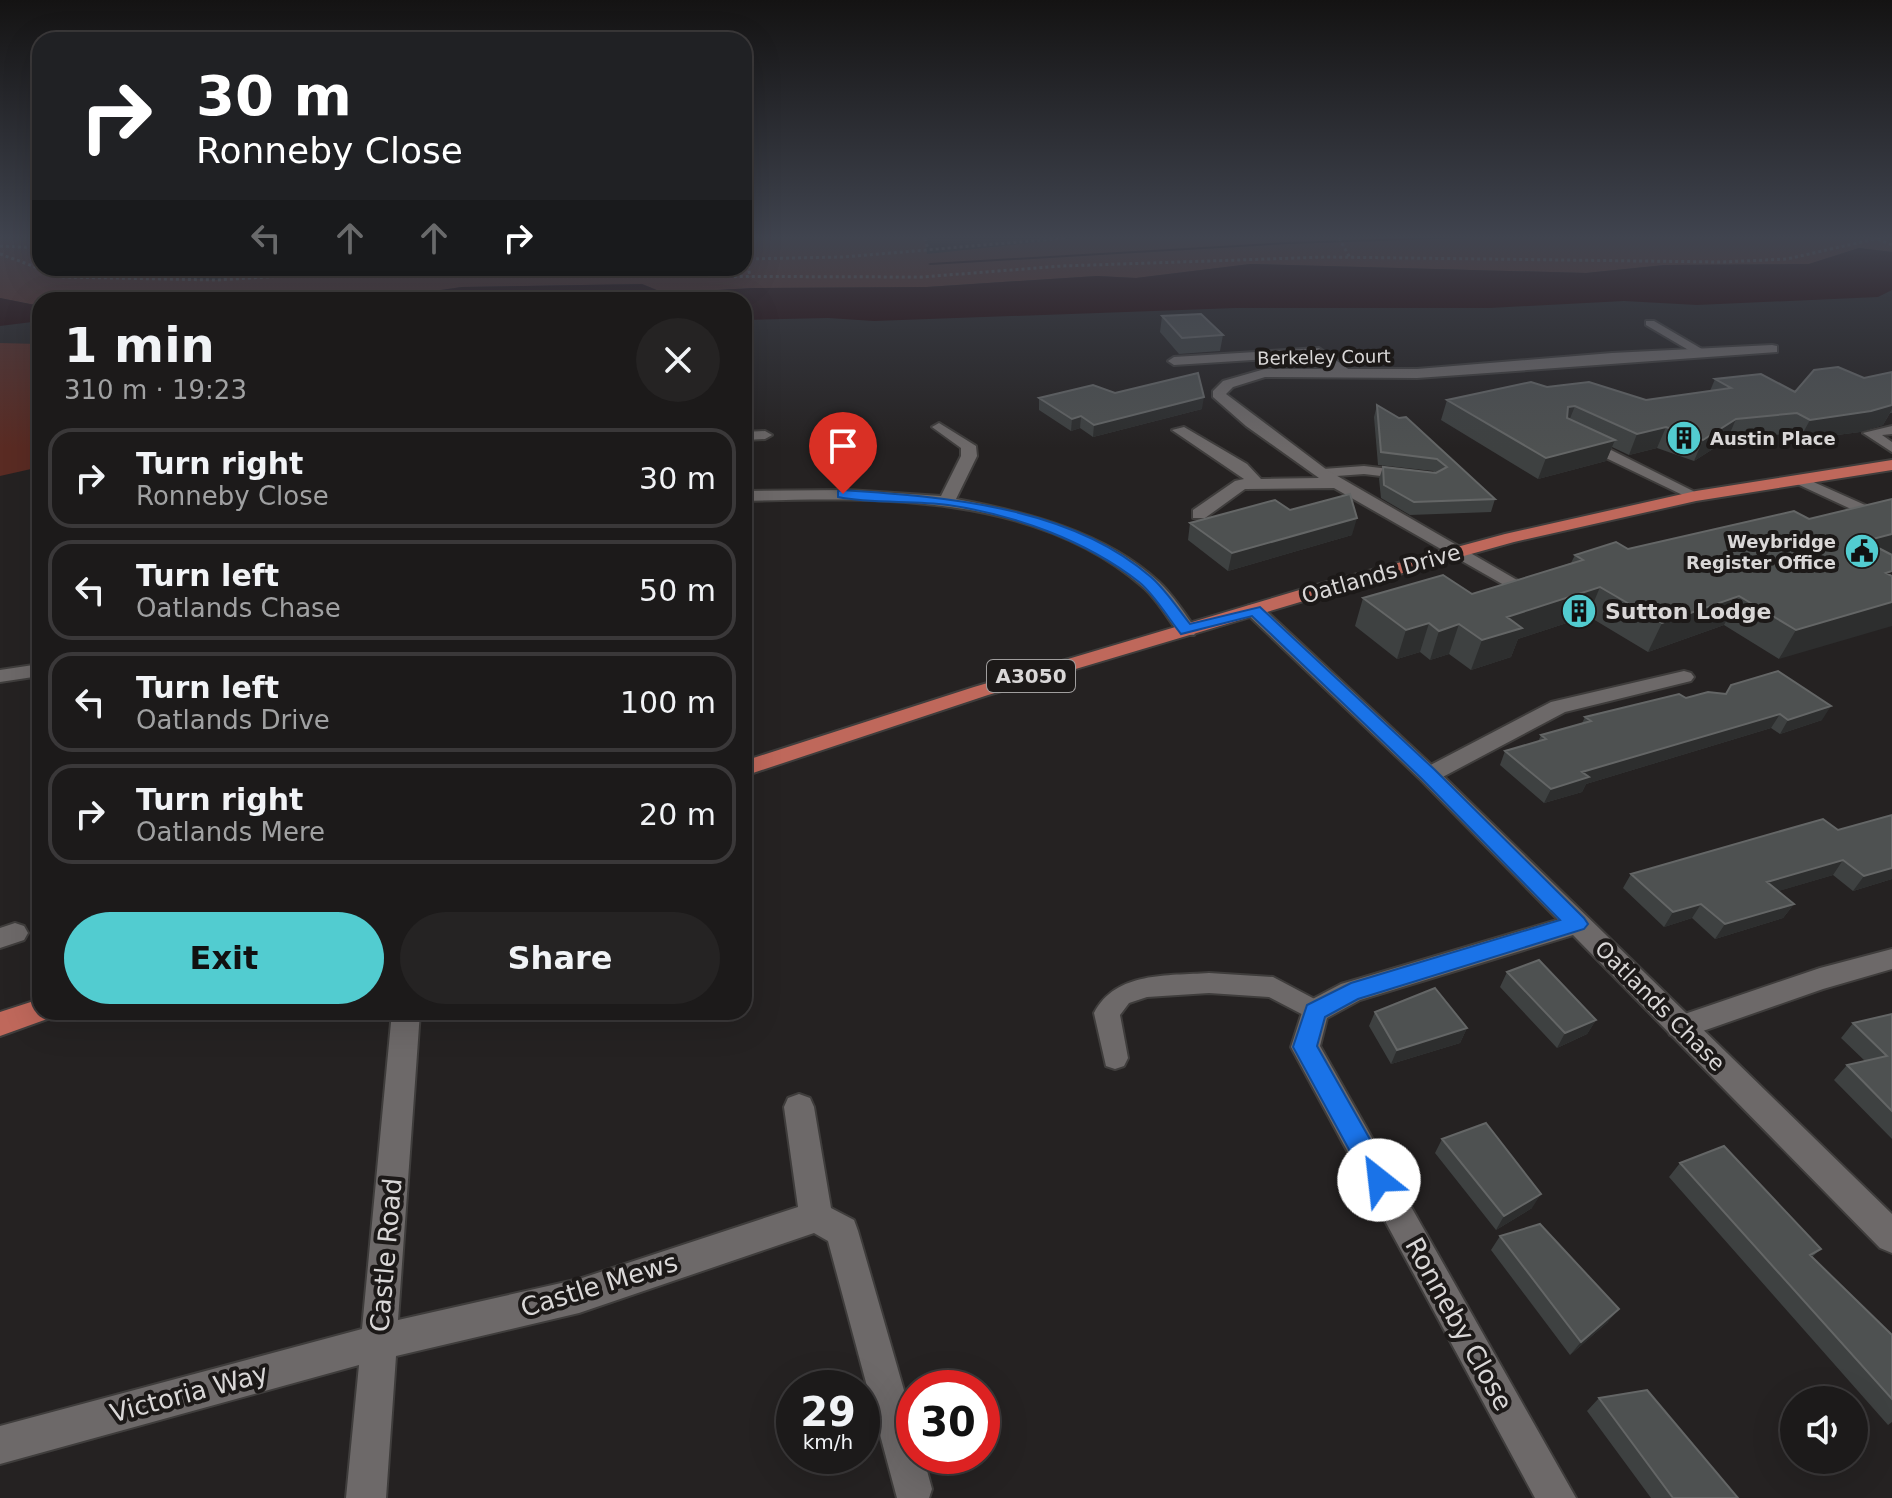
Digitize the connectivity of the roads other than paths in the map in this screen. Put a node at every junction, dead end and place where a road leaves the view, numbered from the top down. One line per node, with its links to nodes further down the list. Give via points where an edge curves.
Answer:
1 (1650, 323): 3 (lane)
2 (1772, 349): 3 (street, Berkeley Court)
3 (1701, 352): 5 (street, Berkeley Court)
4 (1174, 361): 5 (lane, via 1319,352)
5 (1347, 374): 14 (street, Berkeley Court, via 1257,375 1229,383 1218,394)
6 (939, 427): 21 (street, via 968,446 969,456)
7 (1179, 430): 17 (street, via 1241,467)
8 (1892, 430): 12 (lane, via 1870,433)
9 (1566, 433): 20 (lane)
10 (765, 435): 11 (street)
11 (752, 436)
12 (1892, 448)
13 (1892, 465): 16 (main road, Oatlands Drive / A3050)
14 (1323, 473): 15 (lane, via 1364,470); 18 (street, Berkeley Court)
15 (1420, 477)
16 (1800, 480): 20 (main road, Oatlands Drive / A3050); 22 (lane)
17 (1254, 481): 18 (street); 23 (street, via 1241,484)
18 (1339, 483): 24 (street, Berkeley Court)
19 (752, 496): 21 (street, via 819,493)
20 (1696, 496): 24 (main road, Oatlands Drive / A3050)
21 (947, 501): 27 (street, via 1030,520 1104,553 1147,580)
22 (1869, 512)
23 (1199, 514)
24 (1458, 552): 25 (street, Berkeley Court, via 1517,582); 26 (main road, Oatlands Drive / A3050)
25 (1487, 592)
26 (1254, 610): 27 (main road, Oatlands Drive / A3050); 32 (street, Oatlands Chase)
27 (1187, 631): 31 (main road, Oatlands Drive / A3050)
28 (32, 671): 29 (street)
29 (0, 676)
30 (1694, 681): 32 (street, via 1558,707)
31 (752, 766)
32 (1429, 775): 33 (street, Oatlands Chase)
33 (1577, 924): 35 (street, via 1351,992); 39 (street, Oatlands Chase)
34 (1892, 959): 39 (street)
35 (1315, 1011): 40 (lane, via 1273,987 1147,987 1120,996 1107,1013); 48 (street, Ronneby Close, via 1305,1047)
36 (32, 1013): 38 (main road)
37 (405, 1020): 44 (street, Castle Road)
38 (0, 1024)
39 (1680, 1027): 43 (street, Oatlands Chase)
40 (1115, 1058)
41 (799, 1107): 42 (street)
42 (816, 1217): 44 (street, Castle Mews, via 579,1296); 46 (street, via 842,1231)
43 (1892, 1237)
44 (379, 1342): 45 (street, Victoria Way); 47 (street, Castle Road)
45 (0, 1445)
46 (913, 1489)
47 (366, 1498)
48 (1556, 1498)

